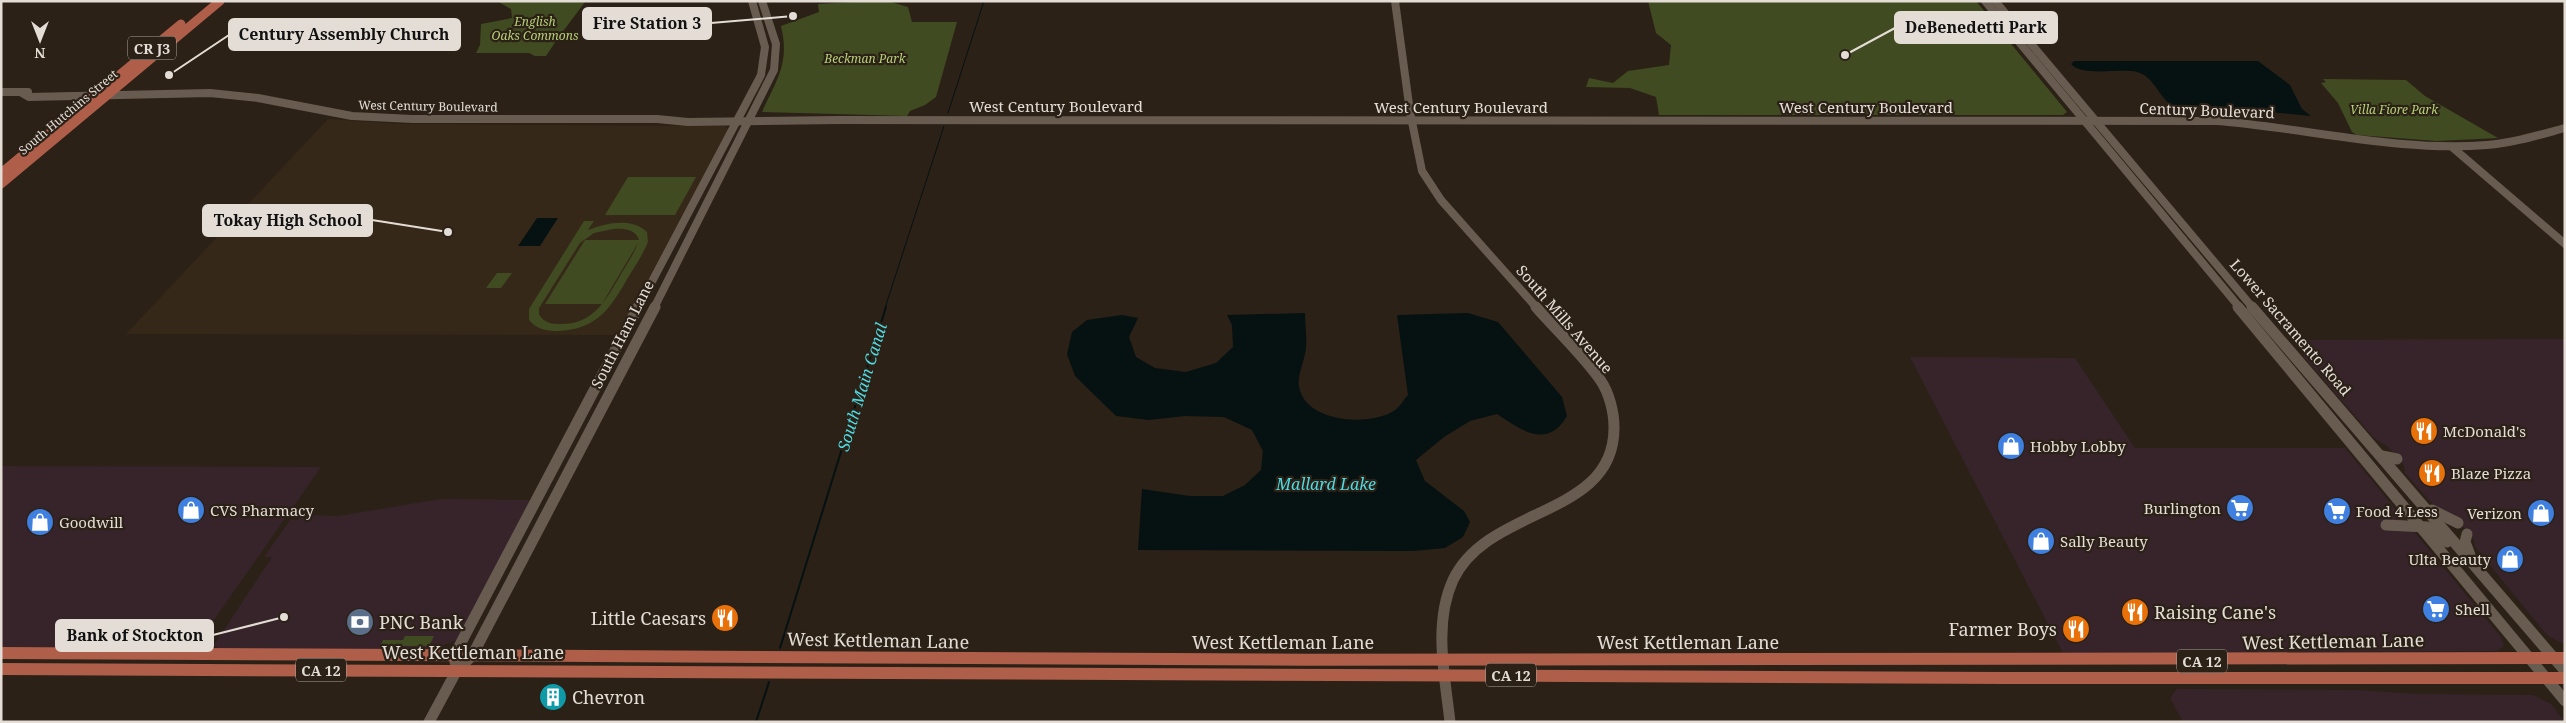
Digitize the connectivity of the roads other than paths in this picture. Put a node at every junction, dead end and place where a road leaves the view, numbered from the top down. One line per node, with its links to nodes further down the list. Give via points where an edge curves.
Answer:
1 (209, 1): 9 (main road, South Hutchins Street / CR J3)
2 (220, 1): 9 (main road, South Hutchins Street / CR J3)
3 (752, 1): 10 (main road, South Ham Lane, via 765,41 766,55)
4 (762, 1): 10 (main road, South Ham Lane, via 776,40 776,63)
5 (1395, 1): 11 (main road, South Mills Avenue)
6 (1985, 1): 12 (main road, Lower Sacramento Road)
7 (1995, 1): 12 (main road, Lower Sacramento Road)
8 (1, 92): 9 (main road, West Century Boulevard, via 22,93 29,97)
9 (105, 93): 10 (main road, West Century Boulevard, via 243,96 369,118 657,119 688,122); 15 (main road, South Hutchins Street / CR J3); 16 (main road, South Hutchins Street / CR J3)
10 (743, 119): 11 (main road, West Century Boulevard); 25 (main road, South Ham Lane); 26 (main road, South Ham Lane, via 636,344)
11 (1413, 121): 12 (main road, West Century Boulevard); 30 (main road, South Mills Avenue, via 1426,179 1440,200 1601,381 1613,407 1616,426 1615,442 1607,462 1589,481 1557,505 1507,527 1479,546 1455,577 1445,602)
12 (2090, 122): 14 (main road, Century Boulevard, via 2242,122 2381,142); 18 (main road, Lower Sacramento Road, via 2246,300 2390,456); 21 (main road, Lower Sacramento Road)
13 (2565, 128): 14 (main road, Century Boulevard, via 2508,143)
14 (2452, 147): 17 (main road)
15 (1, 173)
16 (1, 184)
17 (2565, 244)
18 (2416, 496): 19 (main road, via 2438,514); 23 (main road, Lower Sacramento Road)
19 (2458, 523)
20 (2386, 525): 21 (main road)
21 (2418, 526): 23 (main road, via 2437,531 2466,562); 27 (main road, Lower Sacramento Road)
22 (2467, 534): 23 (main road, via 2468,552)
23 (2482, 573): 28 (main road, Lower Sacramento Road)
24 (1, 654): 25 (main road, West Kettleman Lane / CA 12)
25 (454, 656): 26 (main road, West Kettleman Lane / CA 12); 32 (main road)
26 (472, 656): 29 (main road, West Kettleman Lane / CA 12); 32 (main road, South Ham Lane)
27 (2530, 658): 28 (main road, West Kettleman Lane / CA 12); 30 (main road, West Kettleman Lane / CA 12); 34 (main road, Lower Sacramento Road)
28 (2559, 658): 33 (main road, Lower Sacramento Road)
29 (1066, 667): 30 (main road, West Kettleman Lane / CA 12); 30 (main road, West Kettleman Lane / CA 12, via 1165,667 1180,660); 32 (main road, West Kettleman Lane / CA 12, via 954,674)
30 (1445, 668): 34 (main road, West Kettleman Lane / CA 12, via 2005,678); 38 (main road, South Mills Avenue)
31 (1, 669): 32 (main road, West Kettleman Lane / CA 12)
32 (457, 670): 37 (main road, South Ham Lane)
33 (2565, 671)
34 (2546, 677): 35 (main road, West Kettleman Lane / CA 12); 36 (main road, Lower Sacramento Road)
35 (2565, 678)
36 (2565, 701)
37 (429, 722)
38 (1450, 722)

